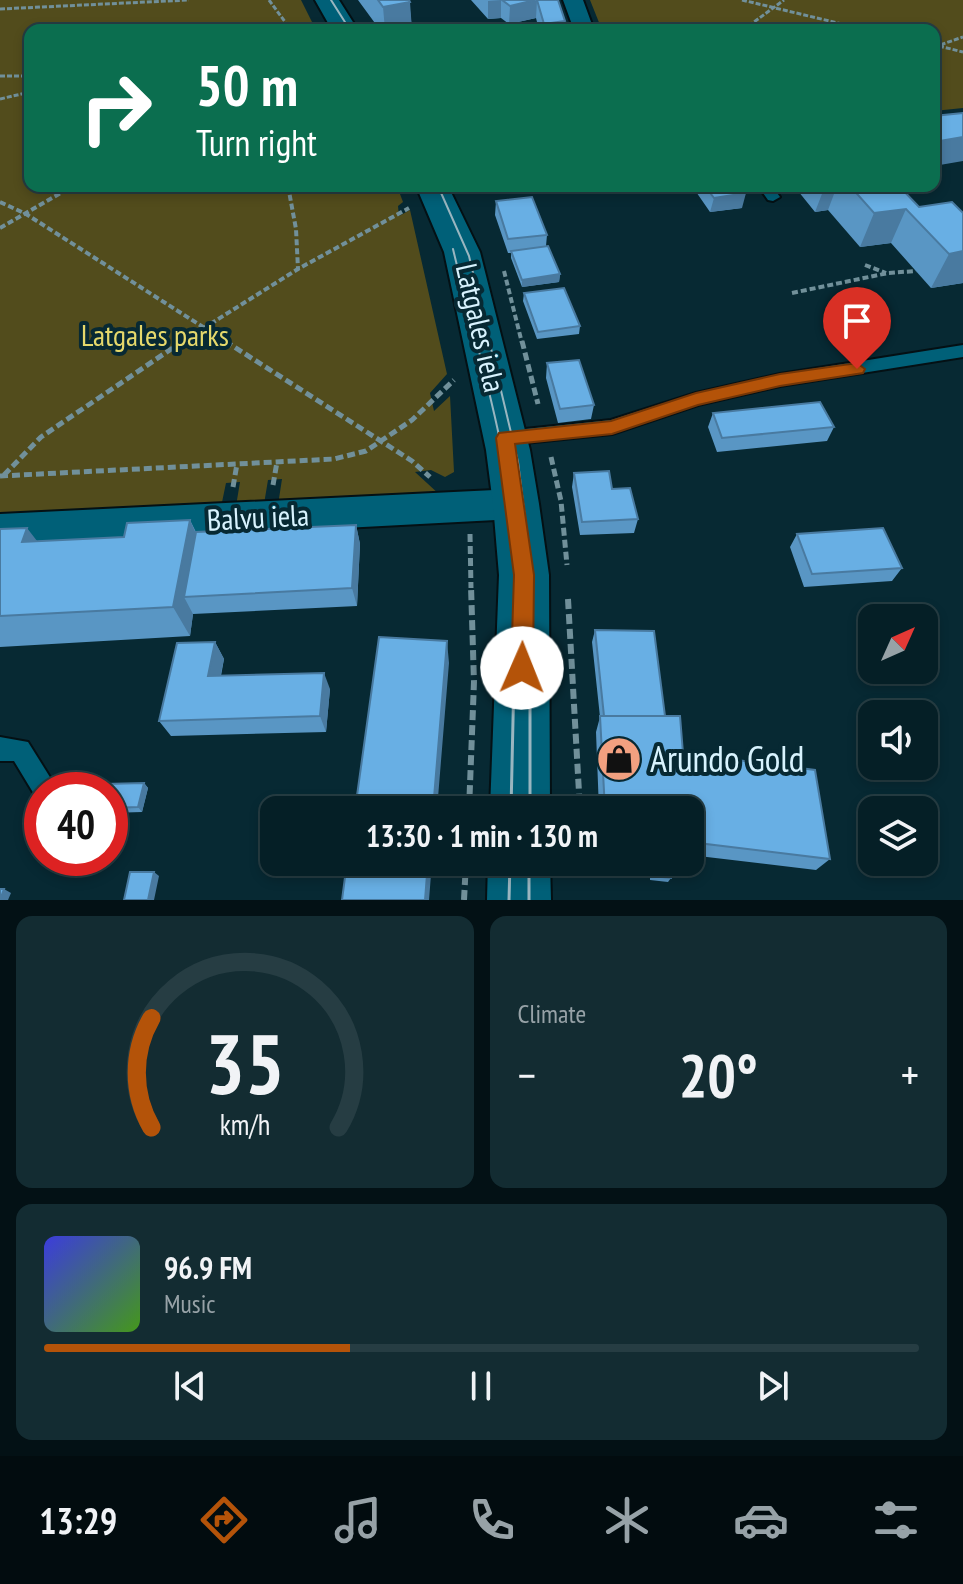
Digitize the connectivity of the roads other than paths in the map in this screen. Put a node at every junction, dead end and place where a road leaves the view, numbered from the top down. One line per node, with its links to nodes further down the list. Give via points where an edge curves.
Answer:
1 (327, 0): 3 (street)
2 (573, 0): 4 (street)
3 (341, 24)
4 (582, 24)
5 (422, 196): 7 (street, Latgales iela, via 462,252)
6 (963, 351): 7 (lane, via 780,380 696,399 612,427)
7 (505, 438): 8 (street, Latgales iela)
8 (516, 504): 9 (street, Balvu iela); 12 (street, Latgales iela, via 524,575)
9 (0, 530)
10 (0, 749): 11 (lane, via 20,750)
11 (34, 772)
12 (520, 796)
13 (519, 876): 14 (street)
14 (520, 900)

